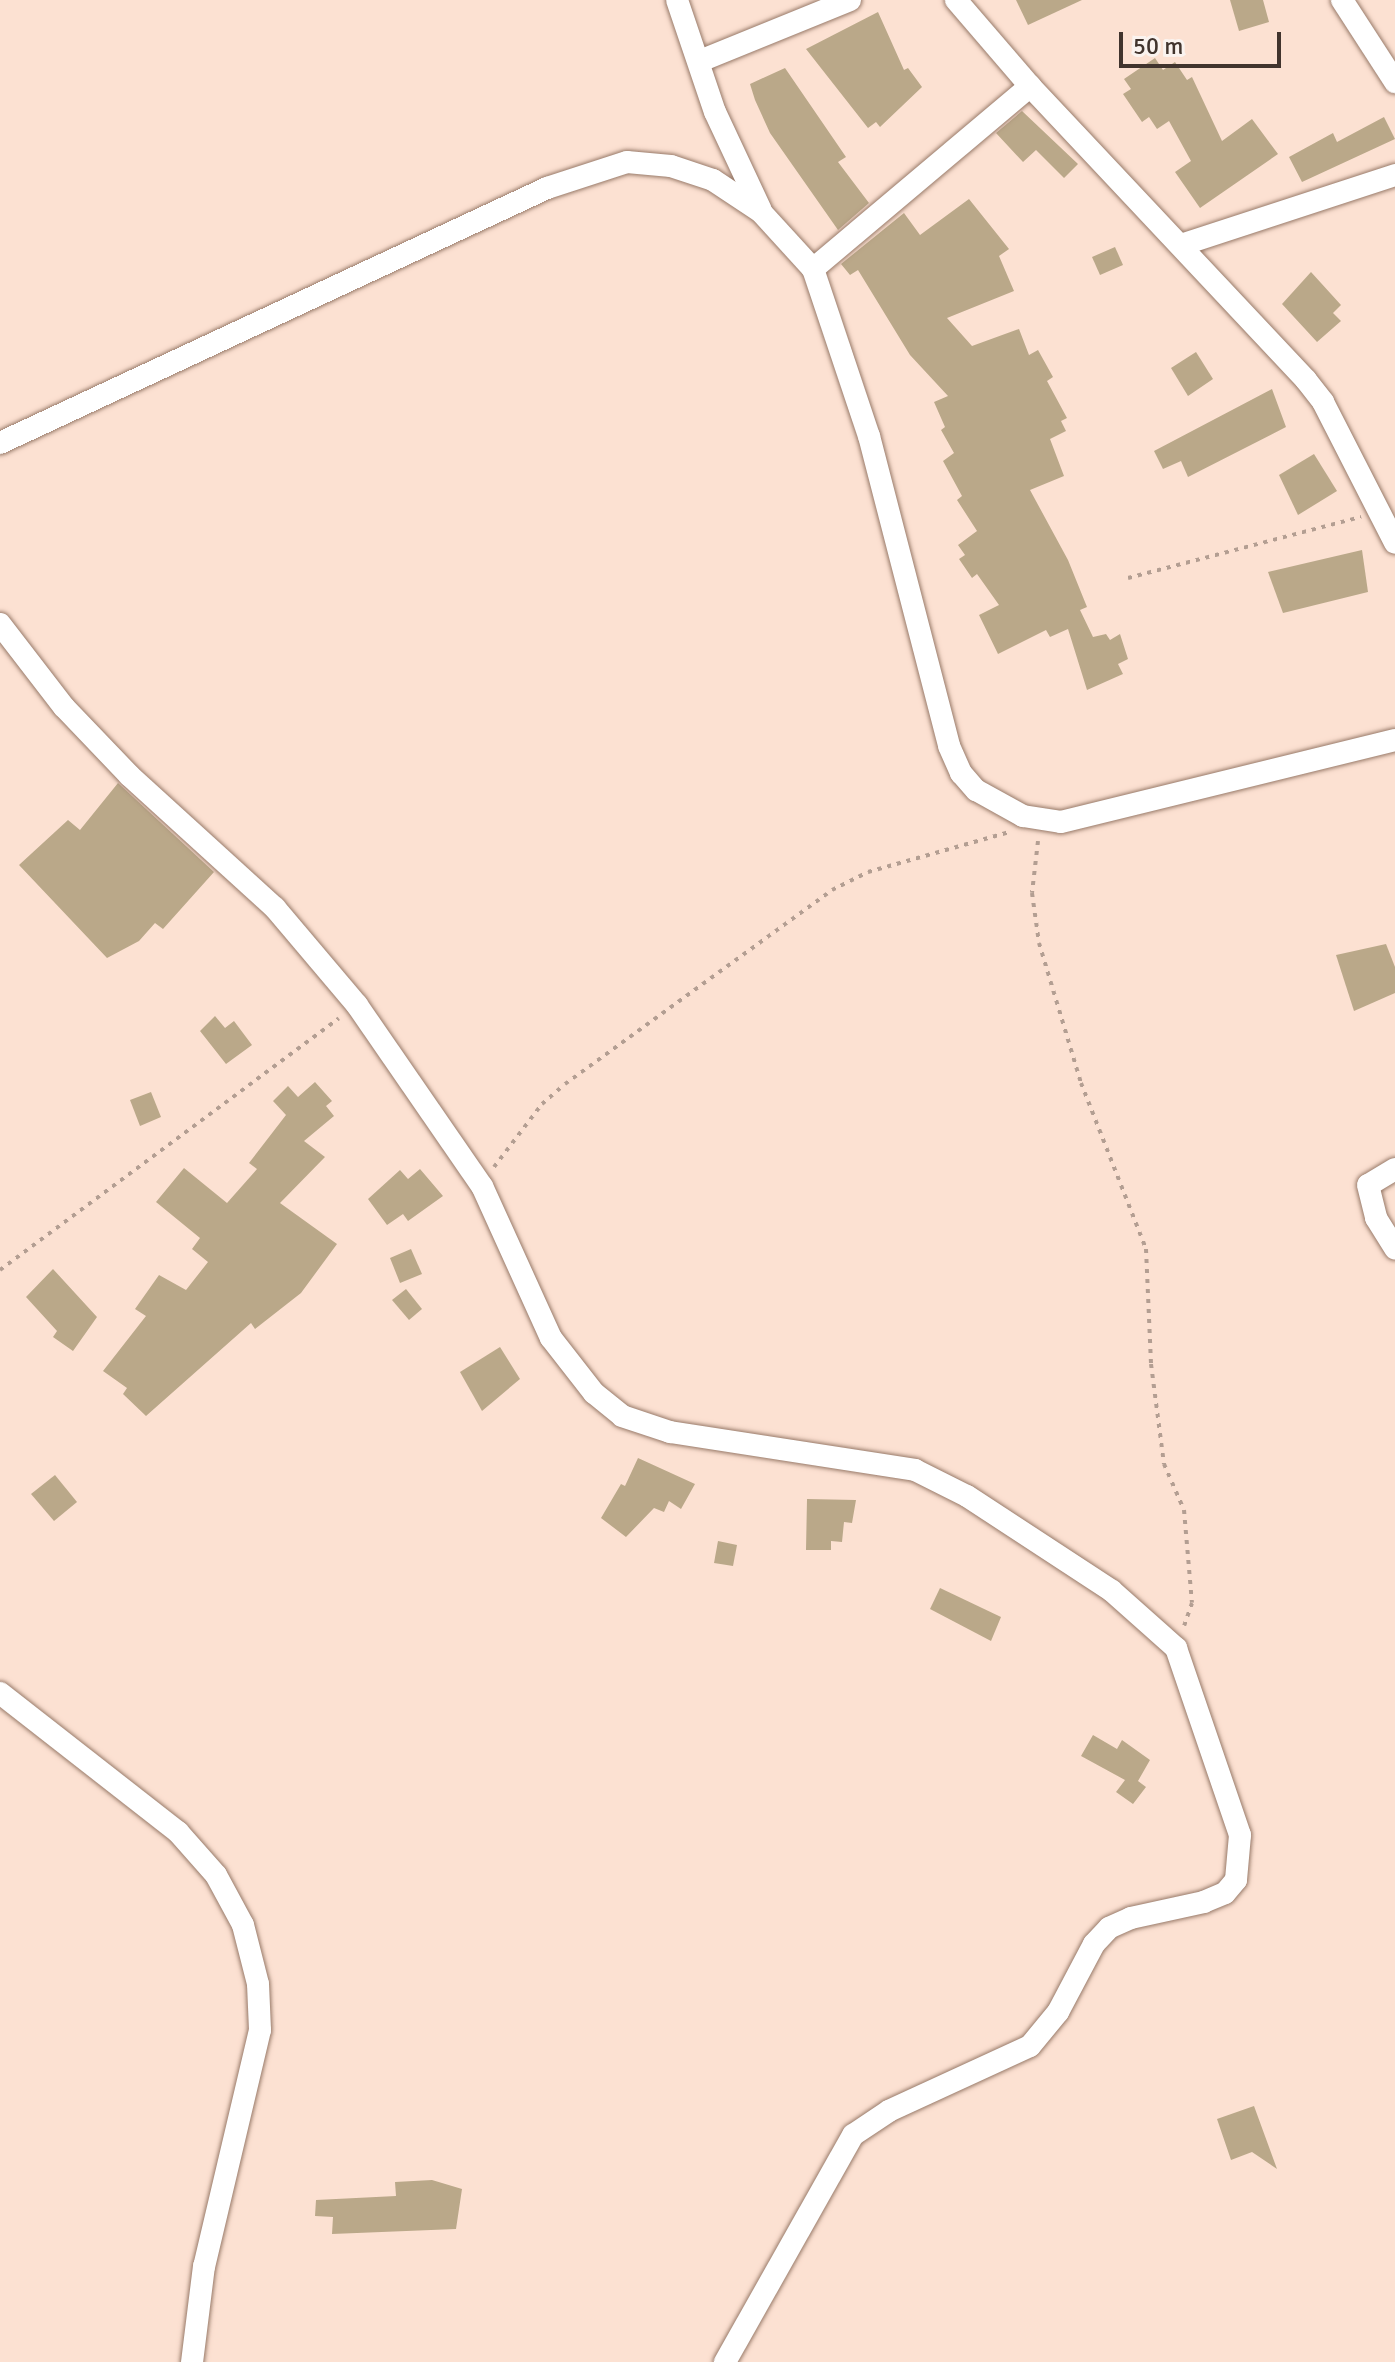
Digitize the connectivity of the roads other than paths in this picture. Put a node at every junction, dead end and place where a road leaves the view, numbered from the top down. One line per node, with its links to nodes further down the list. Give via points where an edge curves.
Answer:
1 (677, 0): 5 (street)
2 (850, 0): 5 (street)
3 (956, 0): 7 (street)
4 (1342, 0): 6 (street)
5 (700, 61): 9 (street, via 715,112)
6 (1395, 82)
7 (1030, 86): 10 (street); 11 (street)
8 (1395, 175): 10 (street)
9 (761, 212): 11 (street); 12 (street, via 713,180 671,166 627,162 547,188 351,275)
10 (1181, 245): 13 (street, via 1323,402)
11 (813, 269): 15 (street, via 869,436 949,746 976,790 1000,807 1040,821 1091,816)
12 (0, 443)
13 (1395, 543)
14 (0, 624): 20 (street, via 64,707 130,776 275,908 357,1005 482,1186 551,1338 594,1393 622,1416 670,1432 915,1470 967,1496 1112,1591 1176,1648 1240,1835 1236,1880 1225,1893 1204,1902 1109,1928 1094,1944 1058,2012 1030,2046 889,2111 853,2135)
15 (1395, 740)
16 (1395, 1169): 17 (street, via 1368,1185 1376,1218)
17 (1395, 1248)
18 (0, 1693): 19 (street, via 178,1832 216,1875 243,1925 258,1984 260,2030 204,2266)
19 (192, 2362)
20 (725, 2362)

